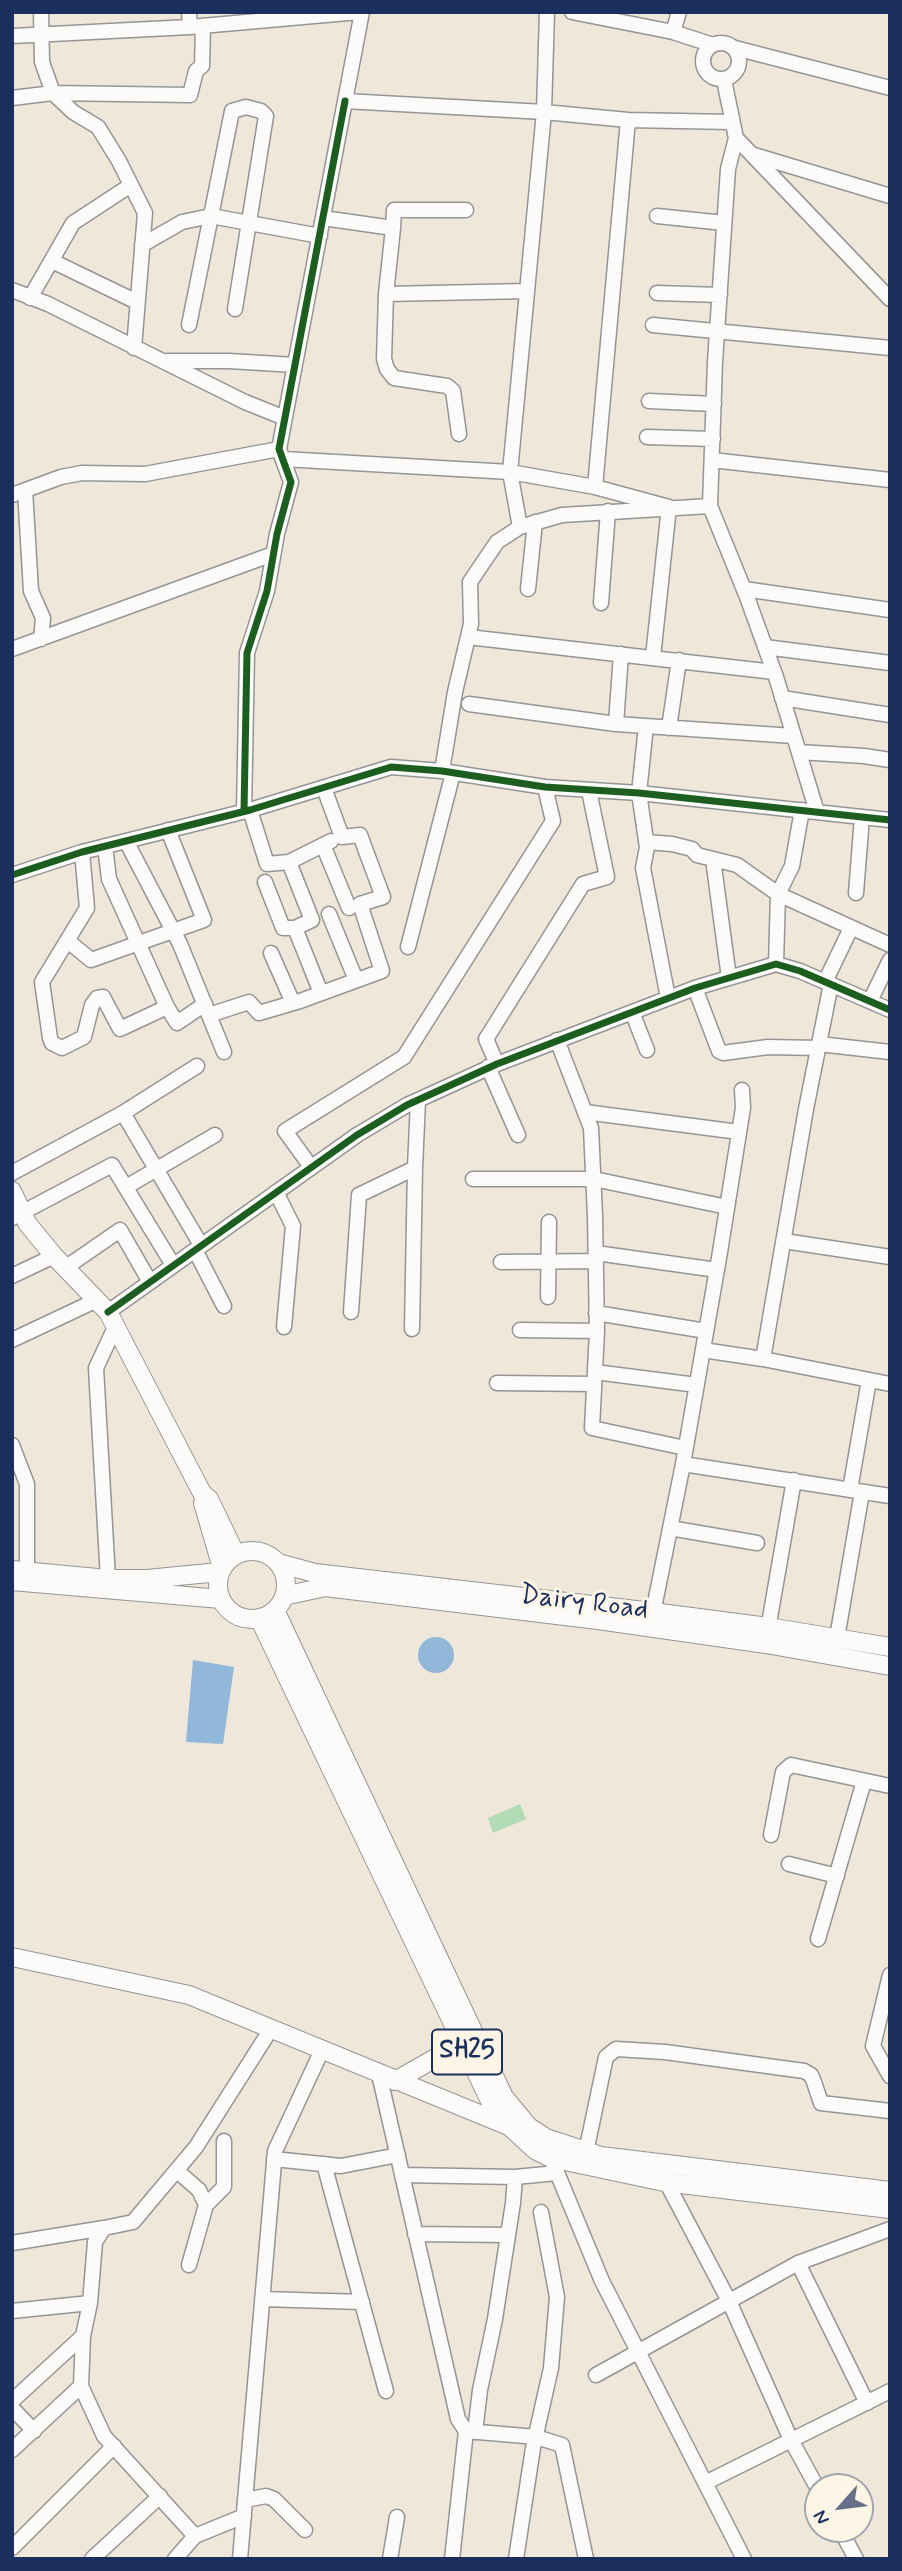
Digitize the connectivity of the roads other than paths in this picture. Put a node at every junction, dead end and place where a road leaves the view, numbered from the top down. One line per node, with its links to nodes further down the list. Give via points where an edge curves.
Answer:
1 (41, 12): 9 (street)
2 (189, 12): 7 (street)
3 (360, 12): 7 (street); 19 (street)
4 (547, 12): 20 (street)
5 (572, 12): 8 (street)
6 (678, 12): 8 (street)
7 (196, 27): 9 (street); 17 (street, via 202,66 196,71 190,95)
8 (678, 33): 12 (street)
9 (43, 34): 10 (street); 17 (street, via 43,62)
10 (12, 36)
11 (735, 48): 12 (street, via 724,43); 13 (street); 14 (street)
12 (708, 50): 15 (street, via 704,67)
13 (776, 57): 14 (street); 16 (street)
14 (739, 65): 15 (street, via 734,75)
15 (717, 78): 21 (street)
16 (890, 88)
17 (53, 93): 18 (street); 25 (street, via 72,112 98,127)
18 (12, 98)
19 (345, 101): 20 (street); 30 (street)
20 (544, 112): 22 (street); 38 (street)
21 (730, 116): 22 (street); 23 (street)
22 (628, 120): 63 (street)
23 (736, 138): 24 (street); 32 (street, via 728,169)
24 (751, 154): 26 (street); 43 (street)
25 (131, 185): 35 (street, via 145,213); 36 (street, via 73,223)
26 (890, 196)
27 (466, 210): 33 (street, via 394,210)
28 (211, 216): 31 (street); 31 (street, via 232,111 246,107 266,116); 35 (street, via 182,222); 46 (street)
29 (657, 216): 32 (street)
30 (323, 218): 33 (street); 34 (street)
31 (250, 222): 34 (street); 45 (street)
32 (724, 223): 41 (street)
33 (393, 228): 40 (street)
34 (320, 236): 52 (street)
35 (142, 245): 44 (street)
36 (52, 261): 42 (street); 44 (street)
37 (12, 290): 42 (street)
38 (527, 291): 40 (street); 61 (street)
39 (657, 293): 41 (street)
40 (386, 294): 56 (street, via 387,369 394,378 447,386 453,391)
41 (720, 295): 48 (street)
42 (30, 298): 49 (street)
43 (890, 299)
44 (137, 302): 49 (street)
45 (236, 309)
46 (189, 325)
47 (653, 325): 48 (street)
48 (717, 332): 50 (street); 54 (street)
49 (134, 348): 51 (street)
50 (890, 348)
51 (162, 362): 52 (street); 55 (street)
52 (295, 365): 55 (street)
53 (649, 401): 54 (street)
54 (714, 404): 58 (street)
55 (285, 418): 59 (street)
56 (459, 434)
57 (647, 437): 58 (street)
58 (713, 439): 60 (street)
59 (281, 454): 61 (street); 64 (street, via 145,474 82,473); 70 (street, via 291,482)
60 (712, 460): 62 (street); 65 (street)
61 (510, 472): 63 (street); 69 (street)
62 (890, 480)
63 (595, 487): 66 (street)
64 (19, 493): 76 (street, via 32,591 43,618)
65 (710, 506): 66 (street); 72 (street)
66 (669, 507): 67 (street); 80 (street)
67 (608, 511): 68 (street, via 562,515); 73 (street)
68 (535, 523): 69 (street); 71 (street)
69 (520, 527): 75 (street, via 497,542 470,582)
70 (273, 554): 76 (street); 98 (street, via 267,591 247,653)
71 (528, 589)
72 (744, 589): 74 (street); 77 (street)
73 (601, 603)
74 (890, 610)
75 (468, 637): 79 (street); 93 (street, via 455,692)
76 (41, 639): 78 (street)
77 (765, 647): 82 (street); 83 (street)
78 (12, 649)
79 (621, 654): 80 (street); 87 (street)
80 (653, 657): 81 (street)
81 (679, 660): 83 (street); 89 (street)
82 (890, 663)
83 (774, 672): 84 (street)
84 (782, 698): 86 (street); 90 (street)
85 (468, 704): 87 (street)
86 (890, 715)
87 (616, 724): 88 (street)
88 (646, 726): 89 (street); 97 (street)
89 (669, 728): 90 (street)
90 (794, 736): 91 (street)
91 (799, 752): 92 (street); 99 (street)
92 (890, 760)
93 (448, 772): 94 (street); 95 (street, via 391,767); 124 (street)
94 (545, 787): 96 (street); 154 (street, via 553,821 404,1057 285,1131)
95 (324, 788): 98 (street); 103 (street)
96 (589, 791): 97 (street); 145 (street, via 607,877 583,884 486,1039)
97 (639, 793): 99 (street); 105 (street)
98 (247, 811): 102 (street); 110 (street, via 267,864)
99 (810, 811): 100 (street); 114 (street)
100 (862, 817): 101 (street); 113 (street)
101 (890, 820)
102 (168, 830): 104 (street); 120 (street, via 204,920)
103 (342, 837): 106 (street); 115 (street, via 360,835 383,897)
104 (126, 841): 107 (street); 120 (street)
105 (646, 842): 109 (street, via 673,844); 133 (street, via 643,868)
106 (323, 845): 110 (street); 115 (street)
107 (105, 846): 108 (street); 122 (street, via 109,880)
108 (82, 852): 111 (street); 121 (street, via 87,908)
109 (713, 859): 114 (street, via 737,865); 128 (street)
110 (289, 862): 117 (street)
111 (12, 875)
112 (265, 882): 118 (street, via 283,928)
113 (856, 893)
114 (778, 894): 119 (street); 127 (street)
115 (354, 906): 116 (street); 129 (street, via 382,971)
116 (329, 914): 117 (street); 129 (street)
117 (312, 920): 118 (street)
118 (295, 928): 132 (street)
119 (851, 928): 123 (street); 130 (street)
120 (174, 932): 122 (street); 137 (street)
121 (68, 941): 122 (street, via 91,960); 136 (street, via 42,982 52,1043 62,1048 84,1037 97,998 103,997 120,1029)
122 (139, 944): 136 (street)
123 (890, 945)
124 (408, 947)
125 (271, 953): 135 (street)
126 (890, 960): 134 (street)
127 (776, 964): 128 (street); 130 (street)
128 (729, 978): 131 (street)
129 (356, 980): 132 (street)
130 (828, 983): 134 (street); 141 (street)
131 (695, 988): 133 (street); 141 (street, via 723,1053)
132 (321, 993): 135 (street)
133 (668, 998): 139 (street)
134 (870, 1001): 138 (street)
135 (293, 1003): 137 (street, via 259,1013 249,1002)
136 (167, 1007): 137 (street, via 177,1023)
137 (207, 1010): 143 (street)
138 (890, 1010)
139 (632, 1012): 140 (street); 142 (street)
140 (557, 1040): 145 (street); 149 (street)
141 (818, 1046): 144 (street); 166 (street)
142 (647, 1049)
143 (224, 1052)
144 (890, 1052)
145 (492, 1065): 148 (street); 153 (street)
146 (197, 1066): 150 (street)
147 (742, 1090): 151 (street)
148 (418, 1100): 154 (street); 155 (street)
149 (585, 1112): 151 (street); 159 (street, via 591,1128)
150 (123, 1113): 156 (street); 157 (street)
151 (739, 1132): 163 (street)
152 (215, 1135): 156 (street)
153 (518, 1135)
154 (311, 1167): 162 (street)
155 (415, 1168): 180 (street, via 359,1195); 183 (street)
156 (158, 1170): 160 (street); 167 (street)
157 (12, 1173)
158 (473, 1179): 159 (street)
159 (594, 1180): 163 (street); 168 (street)
160 (126, 1187): 164 (street, via 112,1165); 173 (street)
161 (12, 1191): 164 (main road)
162 (276, 1192): 167 (street); 182 (street, via 293,1226)
163 (727, 1207): 174 (street)
164 (18, 1216): 171 (main road)
165 (549, 1222): 170 (street)
166 (785, 1241): 169 (street); 189 (street)
167 (198, 1248): 173 (street); 178 (street)
168 (596, 1257): 170 (street); 174 (street); 181 (street)
169 (890, 1257)
170 (549, 1261): 172 (street); 177 (street)
171 (59, 1262): 175 (street); 176 (street, via 120,1230); 179 (main road)
172 (501, 1262)
173 (173, 1265): 176 (street)
174 (717, 1270): 186 (street)
175 (12, 1276)
176 (150, 1282): 179 (street)
177 (548, 1297)
178 (224, 1306)
179 (107, 1312): 187 (street); 200 (main road); 208 (street, via 96,1368)
180 (351, 1312)
181 (596, 1313): 185 (street); 186 (street)
182 (284, 1327)
183 (412, 1329)
184 (520, 1330): 185 (street)
185 (597, 1331): 190 (street)
186 (706, 1331): 188 (street)
187 (12, 1340)
188 (703, 1350): 189 (street); 194 (street)
189 (763, 1359): 191 (street)
190 (595, 1378): 192 (street); 194 (street); 196 (street, via 592,1428)
191 (869, 1380): 193 (street); 199 (street)
192 (497, 1383)
193 (890, 1384)
194 (697, 1385): 196 (street)
195 (12, 1445): 207 (street, via 27,1484)
196 (685, 1448): 197 (street)
197 (682, 1464): 198 (street); 202 (street)
198 (794, 1480): 199 (street); 213 (street)
199 (856, 1491): 201 (street); 214 (street)
200 (202, 1493): 204 (main road); 206 (main road)
201 (890, 1496)
202 (670, 1528): 203 (street); 212 (street)
203 (757, 1543)
204 (236, 1555): 205 (main road, via 259,1552); 206 (main road)
205 (278, 1563): 211 (main road, via 286,1585); 212 (main road, Dairy Road, via 315,1573)
206 (220, 1570): 208 (main road, via 169,1578); 210 (main road)
207 (20, 1571): 208 (main road)
208 (108, 1579)
209 (12, 1581): 210 (main road)
210 (221, 1599): 211 (main road, via 236,1615 247,1619)
211 (272, 1608): 212 (main road, Dairy Road, via 325,1587); 227 (main road, SH25); 233 (main road, via 504,2097)
212 (652, 1619): 213 (main road, Dairy Road)
213 (767, 1635): 214 (main road, Dairy Road); 216 (main road, Dairy Road)
214 (837, 1638): 215 (main road, Dairy Road)
215 (890, 1647)
216 (890, 1666)
217 (864, 1781): 218 (street); 219 (street, via 800,1765 786,1768); 221 (street)
218 (890, 1786)
219 (771, 1835)
220 (789, 1864): 221 (street)
221 (836, 1876): 222 (street)
222 (818, 1939)
223 (12, 1957): 225 (main road, SH25, via 189,1995)
224 (890, 1975): 226 (street)
225 (271, 2029): 228 (main road, SH25); 241 (street)
226 (882, 2038): 229 (street, via 873,2046)
227 (462, 2043): 230 (main road); 232 (main road, SH25, via 490,2101)
228 (322, 2050): 230 (main road, SH25); 237 (street)
229 (890, 2076)
230 (387, 2078): 232 (main road, SH25); 236 (street)
231 (890, 2111): 235 (street, via 821,2103 811,2075 804,2071 616,2049 606,2057)
232 (510, 2127): 233 (main road, SH25); 240 (main road, SH25)
233 (529, 2127): 235 (main road, SH25)
234 (224, 2141): 246 (street, via 224,2187)
235 (586, 2152): 238 (main road, SH25)
236 (398, 2155): 239 (street, via 341,2166); 242 (street)
237 (274, 2159): 239 (street); 256 (street)
238 (658, 2163): 244 (street); 245 (main road, SH25)
239 (324, 2164): 258 (street)
240 (554, 2166): 243 (street); 244 (main road, SH25); 262 (street, via 602,2281)
241 (177, 2171): 246 (street, via 199,2190); 249 (street, via 133,2222)
242 (402, 2175): 243 (street); 251 (street)
243 (515, 2177): 252 (street)
244 (664, 2182): 247 (main road, SH25); 257 (street)
245 (890, 2191)
246 (206, 2205): 255 (street)
247 (890, 2209)
248 (541, 2212): 272 (street, via 557,2297 551,2368)
249 (104, 2228): 253 (street); 259 (street, via 95,2242)
250 (890, 2229): 254 (street)
251 (415, 2234): 252 (street); 271 (street, via 458,2419)
252 (508, 2235): 271 (street)
253 (12, 2243)
254 (798, 2263): 257 (street); 268 (street)
255 (189, 2265)
256 (262, 2300): 258 (street); 279 (street)
257 (729, 2301): 262 (street); 273 (street)
258 (362, 2302): 265 (street)
259 (90, 2303): 260 (street); 261 (street)
260 (12, 2311)
261 (83, 2336): 264 (street); 267 (street)
262 (638, 2352): 263 (street); 277 (street)
263 (596, 2375)
264 (81, 2386): 270 (street); 274 (street, via 104,2436)
265 (386, 2391)
266 (890, 2391): 268 (street)
267 (12, 2401)
268 (867, 2403): 273 (street)
269 (12, 2408): 270 (street)
270 (34, 2431): 275 (street)
271 (471, 2432): 272 (street); 290 (street)
272 (536, 2437): 291 (street); 292 (street, via 562,2445)
273 (791, 2440): 276 (street); 277 (street)
274 (114, 2446): 278 (street); 285 (street)
275 (12, 2450)
276 (809, 2473)
277 (705, 2483): 293 (street)
278 (160, 2496): 283 (street); 286 (street)
279 (245, 2500): 280 (street); 282 (street, via 274,2499)
280 (244, 2516): 283 (street); 288 (street)
281 (397, 2517): 289 (street)
282 (305, 2530)
283 (195, 2536): 287 (street)
284 (847, 2543): 294 (street)
285 (12, 2548)
286 (92, 2559)
287 (175, 2559)
288 (240, 2559)
289 (390, 2559)
290 (452, 2559)
291 (516, 2559)
292 (586, 2559)
293 (744, 2559)
294 (856, 2559)

